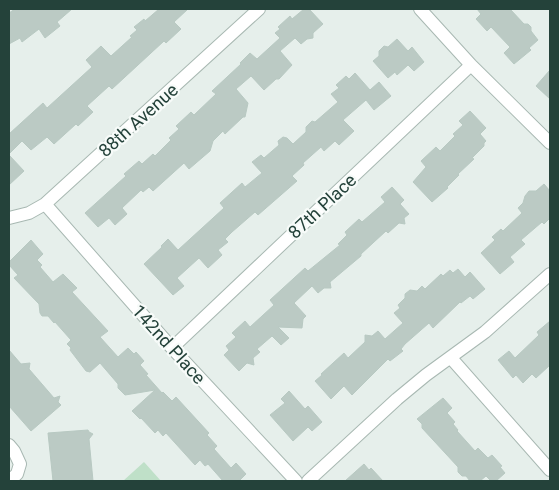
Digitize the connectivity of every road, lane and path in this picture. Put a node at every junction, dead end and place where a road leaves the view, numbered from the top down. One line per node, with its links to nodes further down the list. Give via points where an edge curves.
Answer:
1 (259, 9): 5 (street, 88th Avenue)
2 (420, 9): 3 (street)
3 (471, 65): 4 (street); 8 (street, 87th Place)
4 (550, 143)
5 (45, 204): 6 (street, 88th Avenue, via 29,213); 8 (street, 142nd Place)
6 (9, 218)
7 (550, 274): 9 (street, via 508,313)
8 (172, 348): 13 (street, 142nd Place)
9 (451, 358): 11 (street); 14 (street, via 396,399)
10 (9, 444): 12 (street, via 20,464 17,474)
11 (550, 470)
12 (9, 481)
13 (296, 481)
14 (308, 481)

